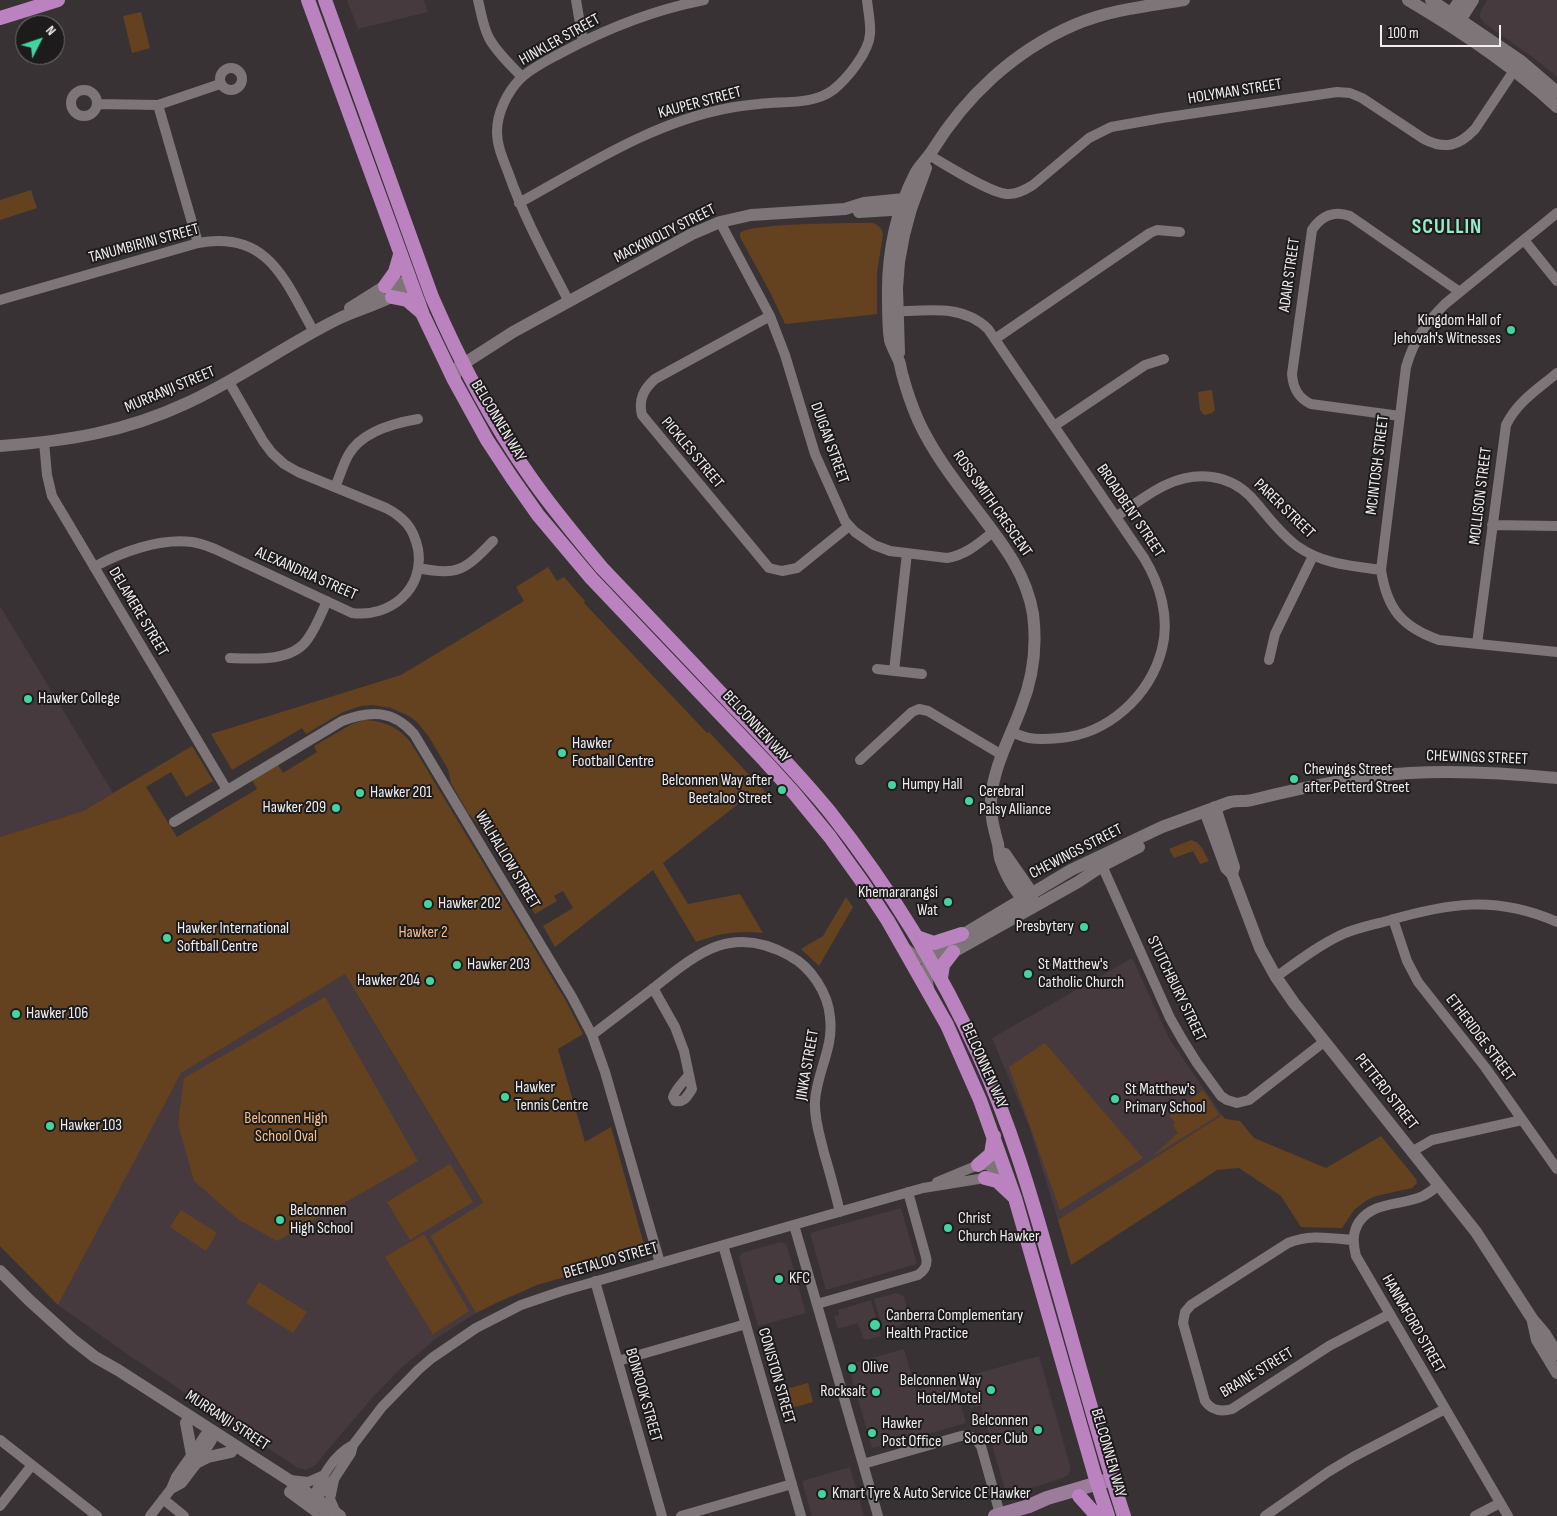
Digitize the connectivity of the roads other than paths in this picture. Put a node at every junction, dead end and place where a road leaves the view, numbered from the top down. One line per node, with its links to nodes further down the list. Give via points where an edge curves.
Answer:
1 (56, 0): 14 (main road); 15 (main road)
2 (308, 0): 18 (main road, BELCONNEN WAY)
3 (325, 0): 17 (main road, BELCONNEN WAY)
4 (478, 0): 21 (street, via 488,37)
5 (576, 0): 19 (street)
6 (704, 0): 13 (street, HINKLER STREET)
7 (867, 0): 30 (street, KAUPER STREET, via 868,44 832,91 810,100 728,108 651,132)
8 (1184, 0): 27 (street, ROSS SMITH CRESCENT, via 1115,12 1046,39 1020,55 985,84 959,112)
9 (1408, 0): 16 (street)
10 (1431, 0): 16 (street)
11 (1460, 0): 16 (street)
12 (1473, 0): 16 (street)
13 (680, 2): 19 (street, HINKLER STREET)
14 (0, 10)
15 (0, 18)
16 (1452, 21): 20 (street)
17 (334, 26): 18 (main road); 28 (main road, BELCONNEN WAY)
18 (320, 32): 29 (main road, BELCONNEN WAY)
19 (583, 42): 21 (street, HINKLER STREET)
20 (1518, 66): 23 (street); 26 (street); 27 (street, HOLYMAN STREET, via 1475,129 1463,140 1448,146 1424,139 1362,98 1337,92 1111,127 1089,138 1033,185 1011,194 995,192)
21 (522, 77): 30 (street, HINKLER STREET, via 504,102 497,131 498,145)
22 (220, 84): 25 (street)
23 (1557, 92)
24 (97, 104): 25 (street)
25 (158, 105): 39 (street)
26 (1557, 107)
27 (929, 155): 31 (street, ROSS SMITH CRESCENT, via 917,170)
28 (389, 178): 29 (main road); 41 (main road, BELCONNEN WAY)
29 (374, 183): 40 (main road, BELCONNEN WAY)
30 (519, 203): 48 (street, HINKLER STREET)
31 (907, 204): 32 (street, MACKINOLTY STREET, via 864,203); 33 (street, MACKINOLTY STREET); 37 (street, ROSS SMITH CRESCENT); 49 (street, ROSS SMITH CRESCENT)
32 (845, 209): 33 (street, MACKINOLTY STREET, via 852,212); 35 (street, MACKINOLTY STREET, via 751,215)
33 (879, 211): 37 (street, via 889,218)
34 (1557, 212): 38 (street, MCINTOSH STREET)
35 (720, 222): 48 (street, MACKINOLTY STREET, via 692,234); 51 (street, DUIGAN STREET)
36 (1180, 232): 53 (street, via 1157,230 1150,233)
37 (894, 234): 49 (street, ROSS SMITH CRESCENT, via 888,282)
38 (1524, 240): 42 (street); 45 (street, MCINTOSH STREET)
39 (198, 243): 47 (street, TANUMBIRINI STREET); 52 (street, TANUMBIRINI STREET, via 227,241 248,246 262,254 278,270)
40 (400, 255): 43 (main road, BELCONNEN WAY); 44 (main road)
41 (418, 258): 43 (main road); 46 (main road, BELCONNEN WAY)
42 (1557, 282)
43 (411, 283): 44 (street, MURRANJI STREET, via 403,290); 46 (main road); 50 (main road, BELCONNEN WAY)
44 (389, 291): 50 (main road, via 407,300); 52 (street, MURRANJI STREET)
45 (1460, 292): 60 (street, MCINTOSH STREET, via 1431,318 1411,350); 60 (street, ADAIR STREET, via 1350,216 1335,213 1317,223 1312,230 1292,374 1296,392 1311,404)
46 (432, 297): 56 (main road, BELCONNEN WAY)
47 (0, 300)
48 (569, 302): 56 (street, MACKINOLTY STREET)
49 (892, 312): 53 (street, BROADBENT STREET, via 958,312 983,324); 70 (street, ROSS SMITH CRESCENT, via 890,341 913,407 934,451)
50 (423, 314): 54 (main road, BELCONNEN WAY)
51 (770, 316): 68 (street, DUIGAN STREET, via 815,454); 68 (street, PICKLES STREET, via 655,379 641,398 642,415 769,568 782,571 797,568)
52 (314, 332): 59 (street, MURRANJI STREET)
53 (994, 338): 62 (street, BROADBENT STREET)
54 (441, 353): 56 (street); 58 (main road, BELCONNEN WAY)
55 (1164, 359): 62 (street, via 1145,365)
56 (462, 360): 58 (street); 76 (main road, BELCONNEN WAY, via 528,475)
57 (1557, 373): 67 (street, MOLLISON STREET, via 1515,409 1506,425)
58 (454, 380): 78 (main road, BELCONNEN WAY, via 512,478 538,515)
59 (229, 382): 63 (street, MURRANJI STREET, via 136,424 94,435); 65 (street, ALEXANDRIA STREET, via 272,453 298,472)
60 (1400, 416): 77 (street, MCINTOSH STREET)
61 (418, 419): 65 (street, via 388,427 356,445)
62 (1054, 426): 66 (street, BROADBENT STREET)
63 (44, 442): 64 (street, MURRANJI STREET); 74 (street, DELAMERE STREET, via 52,496)
64 (0, 446)
65 (335, 487): 75 (street, ALEXANDRIA STREET, via 386,508 407,523 416,541)
66 (1116, 517): 73 (street, PARER STREET, via 1172,482 1196,476 1218,478 1244,491 1292,542); 87 (street, BROADBENT STREET, via 1159,587 1164,638 1155,667 1133,702 1100,727 1071,737 1051,739 1030,739)
67 (1492, 525): 69 (street); 80 (street, MOLLISON STREET)
68 (849, 526): 72 (street, DUIGAN STREET, via 874,546)
69 (1557, 526)
70 (993, 532): 72 (street, DUIGAN STREET, via 956,556 947,558); 87 (street, ROSS SMITH CRESCENT, via 1019,570 1027,590 1034,628 1029,683)
71 (493, 541): 75 (street, via 475,560 451,572)
72 (907, 553): 85 (street)
73 (1313, 556): 77 (street, PARER STREET, via 1339,564); 83 (street, via 1275,634)
74 (94, 567): 79 (street, ALEXANDRIA STREET, via 114,556 156,544 191,542 214,549); 93 (street, DELAMERE STREET)
75 (418, 568): 79 (street, ALEXANDRIA STREET, via 411,586 388,608 363,614)
76 (602, 568): 78 (main road); 88 (main road, BELCONNEN WAY)
77 (1381, 570): 80 (street, MCINTOSH STREET, via 1389,602 1410,626 1439,640)
78 (591, 578): 91 (main road, BELCONNEN WAY)
79 (327, 601): 82 (street, via 307,640 288,654 262,659)
80 (1477, 644): 81 (street, MCINTOSH STREET)
81 (1557, 652)
82 (230, 658)
83 (1269, 660)
84 (877, 668): 85 (street)
85 (894, 671): 86 (street)
86 (922, 674)
87 (1011, 732): 89 (street, ROSS SMITH CRESCENT)
88 (776, 751): 91 (main road); 102 (main road, BELCONNEN WAY, via 828,810)
89 (1002, 755): 90 (street, via 928,711 919,709); 97 (street, ROSS SMITH CRESCENT, via 994,779 992,820 998,844)
90 (860, 760)
91 (765, 761): 103 (main road, BELCONNEN WAY, via 830,837)
92 (1557, 778): 94 (street, CHEWINGS STREET, via 1468,772 1367,777 1285,791 1249,801 1239,799)
93 (227, 790): 95 (street, WALHALLOW STREET); 110 (street, WALHALLOW STREET, via 342,721 376,714 390,716 406,725 572,997)
94 (1211, 813): 96 (street, CHEWINGS STREET, via 1164,831); 106 (street, PETTERD STREET, via 1226,868 1232,874 1260,948)
95 (174, 822)
96 (1100, 862): 97 (street, CHEWINGS STREET, via 1071,870); 98 (street, CHEWINGS STREET, via 1078,882); 111 (street, STUTCHBURY STREET, via 1170,1018 1196,1063 1221,1096 1238,1103 1249,1100)
97 (1027, 896): 98 (street); 101 (street, CHEWINGS STREET)
98 (1032, 908): 104 (street, CHEWINGS STREET)
99 (1393, 919): 100 (street, via 1451,905 1491,904 1516,908); 106 (street, via 1344,934); 113 (street, ETHERIDGE STREET, via 1407,962 1418,982)
100 (1557, 922)
101 (962, 934): 102 (main road, via 934,943); 105 (street, CHEWINGS STREET, via 934,952)
102 (917, 937): 105 (main road, BELCONNEN WAY)
103 (905, 949): 105 (street); 109 (main road, BELCONNEN WAY)
104 (953, 952): 105 (street, CHEWINGS STREET, via 939,960); 107 (main road, via 943,965)
105 (929, 959): 107 (main road, BELCONNEN WAY); 109 (street, via 926,975)
106 (1276, 977): 111 (street, PETTERD STREET)
107 (941, 978): 114 (main road, BELCONNEN WAY, via 980,1058)
108 (653, 988): 110 (street, JINKA STREET); 112 (street, via 675,1027); 126 (street, JINKA STREET, via 695,956 735,942 766,944 805,967 824,994 830,1017 829,1050 819,1078 815,1112)
109 (929, 992): 115 (main road, BELCONNEN WAY, via 965,1064)
110 (592, 1036): 130 (street, WALHALLOW STREET)
111 (1325, 1041): 116 (street, PETTERD STREET)
112 (689, 1075)
113 (1522, 1120): 116 (street, via 1432,1140); 119 (street, ETHERIDGE STREET)
114 (1011, 1134): 118 (main road, via 1010,1156); 122 (main road, BELCONNEN WAY)
115 (994, 1136): 117 (main road, via 991,1154); 118 (main road, BELCONNEN WAY)
116 (1412, 1151): 121 (street, PETTERD STREET)
117 (978, 1164): 118 (street, BEETALOO STREET); 123 (street, BEETALOO STREET)
118 (1004, 1165): 120 (street, BEETALOO STREET); 122 (main road, via 1016,1170); 125 (main road, BELCONNEN WAY)
119 (1557, 1169)
120 (984, 1178): 123 (street, BEETALOO STREET); 125 (main road, via 997,1180)
121 (1439, 1184): 128 (street, via 1424,1196 1372,1210 1357,1225); 135 (street, PETTERD STREET, via 1476,1232)
122 (1028, 1185): 153 (main road, BELCONNEN WAY)
123 (923, 1188): 124 (street, BEETALOO STREET)
124 (908, 1192): 126 (street, BEETALOO STREET); 133 (street, via 926,1256 927,1263 922,1272)
125 (1015, 1198): 155 (main road, BELCONNEN WAY)
126 (840, 1212): 127 (street, BEETALOO STREET)
127 (794, 1225): 129 (street, BEETALOO STREET); 133 (street)
128 (1353, 1240): 134 (street, HANNAFORD STREET, via 1356,1256); 134 (street, BRAINE STREET, via 1301,1237 1191,1305 1183,1323 1205,1401 1214,1410 1232,1408 1329,1346)
129 (723, 1245): 130 (street, BEETALOO STREET); 136 (street, CONISTON STREET)
130 (660, 1263): 132 (street, BEETALOO STREET)
131 (0, 1271): 138 (street, MURRANJI STREET)
132 (595, 1281): 139 (street, BONROOK STREET); 145 (street, BEETALOO STREET, via 521,1305 461,1337 418,1370 382,1407)
133 (817, 1304): 148 (street)
134 (1390, 1314): 141 (street, HANNAFORD STREET)
135 (1533, 1320): 137 (street, PETTERD STREET); 140 (street, PETTERD STREET, via 1537,1340)
136 (746, 1324): 139 (street); 154 (street, CONISTON STREET)
137 (1557, 1354)
138 (95, 1357): 142 (street, MURRANJI STREET, via 114,1375); 143 (street, MURRANJI STREET)
139 (618, 1361): 167 (street, BONROOK STREET)
140 (1557, 1374)
141 (1445, 1409): 159 (street, HANNAFORD STREET); 174 (street, via 1353,1456)
142 (186, 1423): 143 (street, MURRANJI STREET); 147 (street)
143 (210, 1435): 146 (street, MURRANJI STREET); 147 (street); 152 (street, MURRANJI STREET)
144 (0, 1440): 149 (street)
145 (353, 1444): 150 (street, BEETALOO STREET); 151 (street, BEETALOO STREET, via 351,1453)
146 (231, 1452): 147 (street); 157 (street, MURRANJI STREET)
147 (195, 1458): 158 (street, via 182,1483)
148 (863, 1464): 163 (street, via 962,1436 974,1437 981,1446); 170 (street)
149 (32, 1465): 160 (street); 164 (street)
150 (324, 1474): 152 (street, via 308,1482); 157 (street, BEETALOO STREET)
151 (334, 1479): 157 (street, BEETALOO STREET, via 319,1494); 162 (street, BEETALOO STREET)
152 (289, 1480): 157 (street, MURRANJI STREET)
153 (1113, 1482): 155 (main road); 173 (main road, BELCONNEN WAY)
154 (792, 1484): 168 (street); 169 (street, CONISTON STREET)
155 (1098, 1487): 156 (main road); 161 (main road, via 1047,1498); 172 (main road, BELCONNEN WAY)
156 (1079, 1496): 161 (main road, via 1050,1505); 171 (main road)
157 (307, 1498): 162 (street, MURRANJI STREET)
158 (163, 1499): 165 (street); 166 (street)
159 (1500, 1503): 175 (street); 176 (street, HANNAFORD STREET)
160 (0, 1506)
161 (1029, 1506): 163 (main road)
162 (330, 1514)
163 (997, 1515)
164 (97, 1516)
165 (150, 1516)
166 (184, 1516)
167 (662, 1516)
168 (681, 1516)
169 (801, 1516)
170 (878, 1516)
171 (1096, 1516)
172 (1108, 1516)
173 (1124, 1516)
174 (1265, 1516)
175 (1475, 1516)
176 (1508, 1516)

